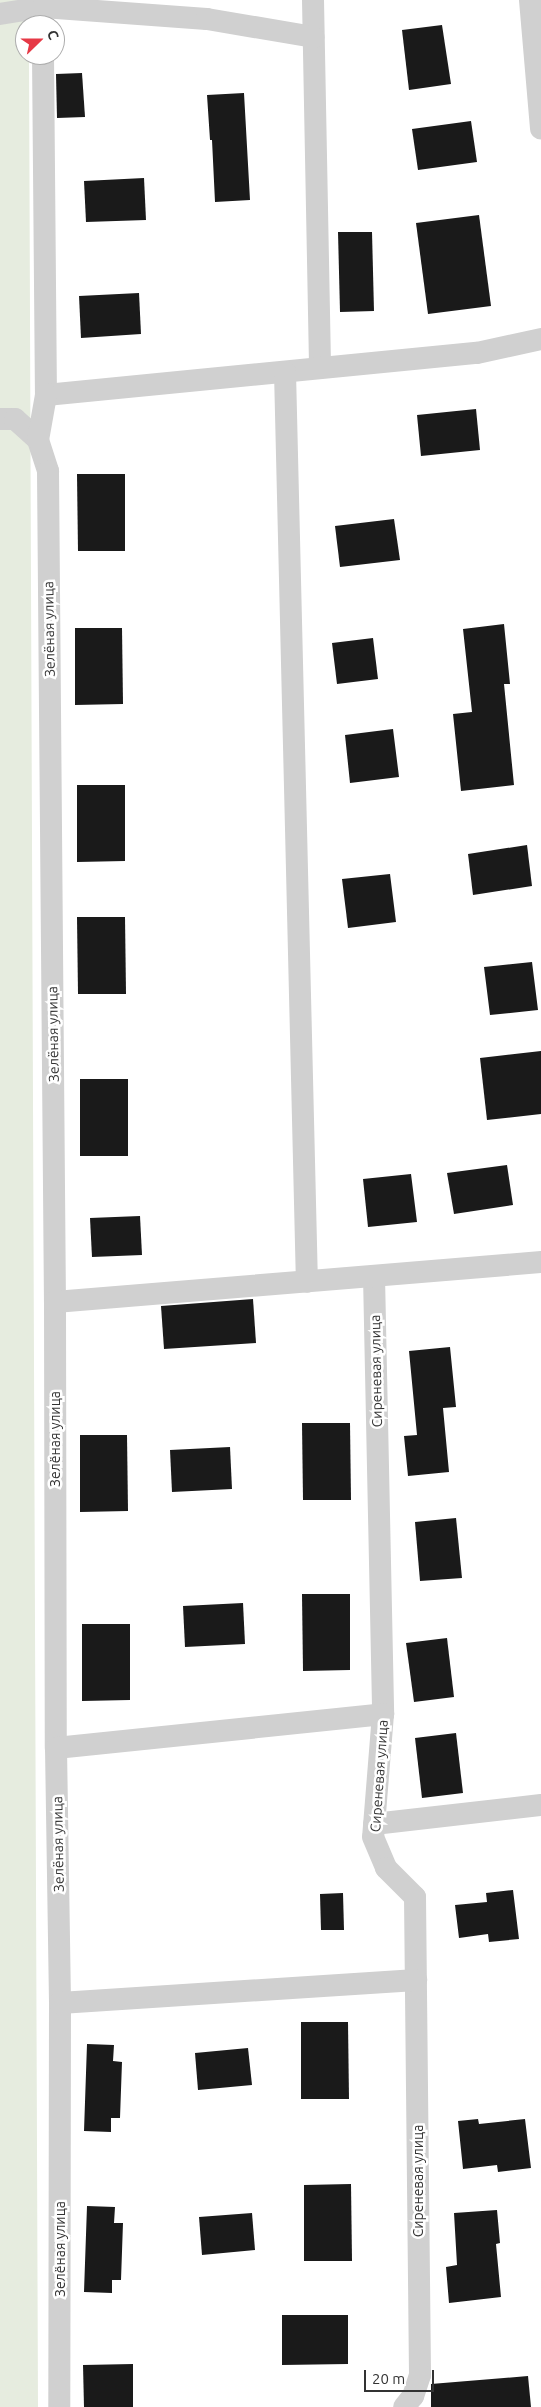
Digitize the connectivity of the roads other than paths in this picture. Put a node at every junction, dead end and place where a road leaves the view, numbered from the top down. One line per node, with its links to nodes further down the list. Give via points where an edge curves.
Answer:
1 (313, 0): 5 (street)
2 (530, 0): 7 (street)
3 (43, 11): 4 (street); 5 (street, via 207,19)
4 (0, 14)
5 (314, 37): 9 (street)
6 (43, 65): 11 (street)
7 (541, 129)
8 (541, 339): 9 (street, via 477,353)
9 (320, 368): 10 (street)
10 (285, 372): 11 (street); 16 (street)
11 (46, 395): 13 (street)
12 (0, 419): 13 (street, via 15,419)
13 (38, 440): 17 (street, Зелёная улица, via 48,471)
14 (541, 1262): 15 (street)
15 (374, 1276): 16 (street); 18 (street, Сиреневая улица)
16 (307, 1282): 17 (street)
17 (55, 1302): 19 (street, Зелёная улица)
18 (383, 1714): 19 (street); 21 (street, Сиреневая улица)
19 (56, 1748): 23 (street, Зелёная улица)
20 (541, 1805): 21 (street)
21 (374, 1824): 22 (street, Сиреневая улица, via 373,1837 386,1868 415,1897)
22 (416, 1980): 23 (street); 25 (street, Сиреневая улица, via 420,2375 413,2396)
23 (60, 2003): 24 (street, Зелёная улица)
24 (59, 2407)
25 (404, 2407)

